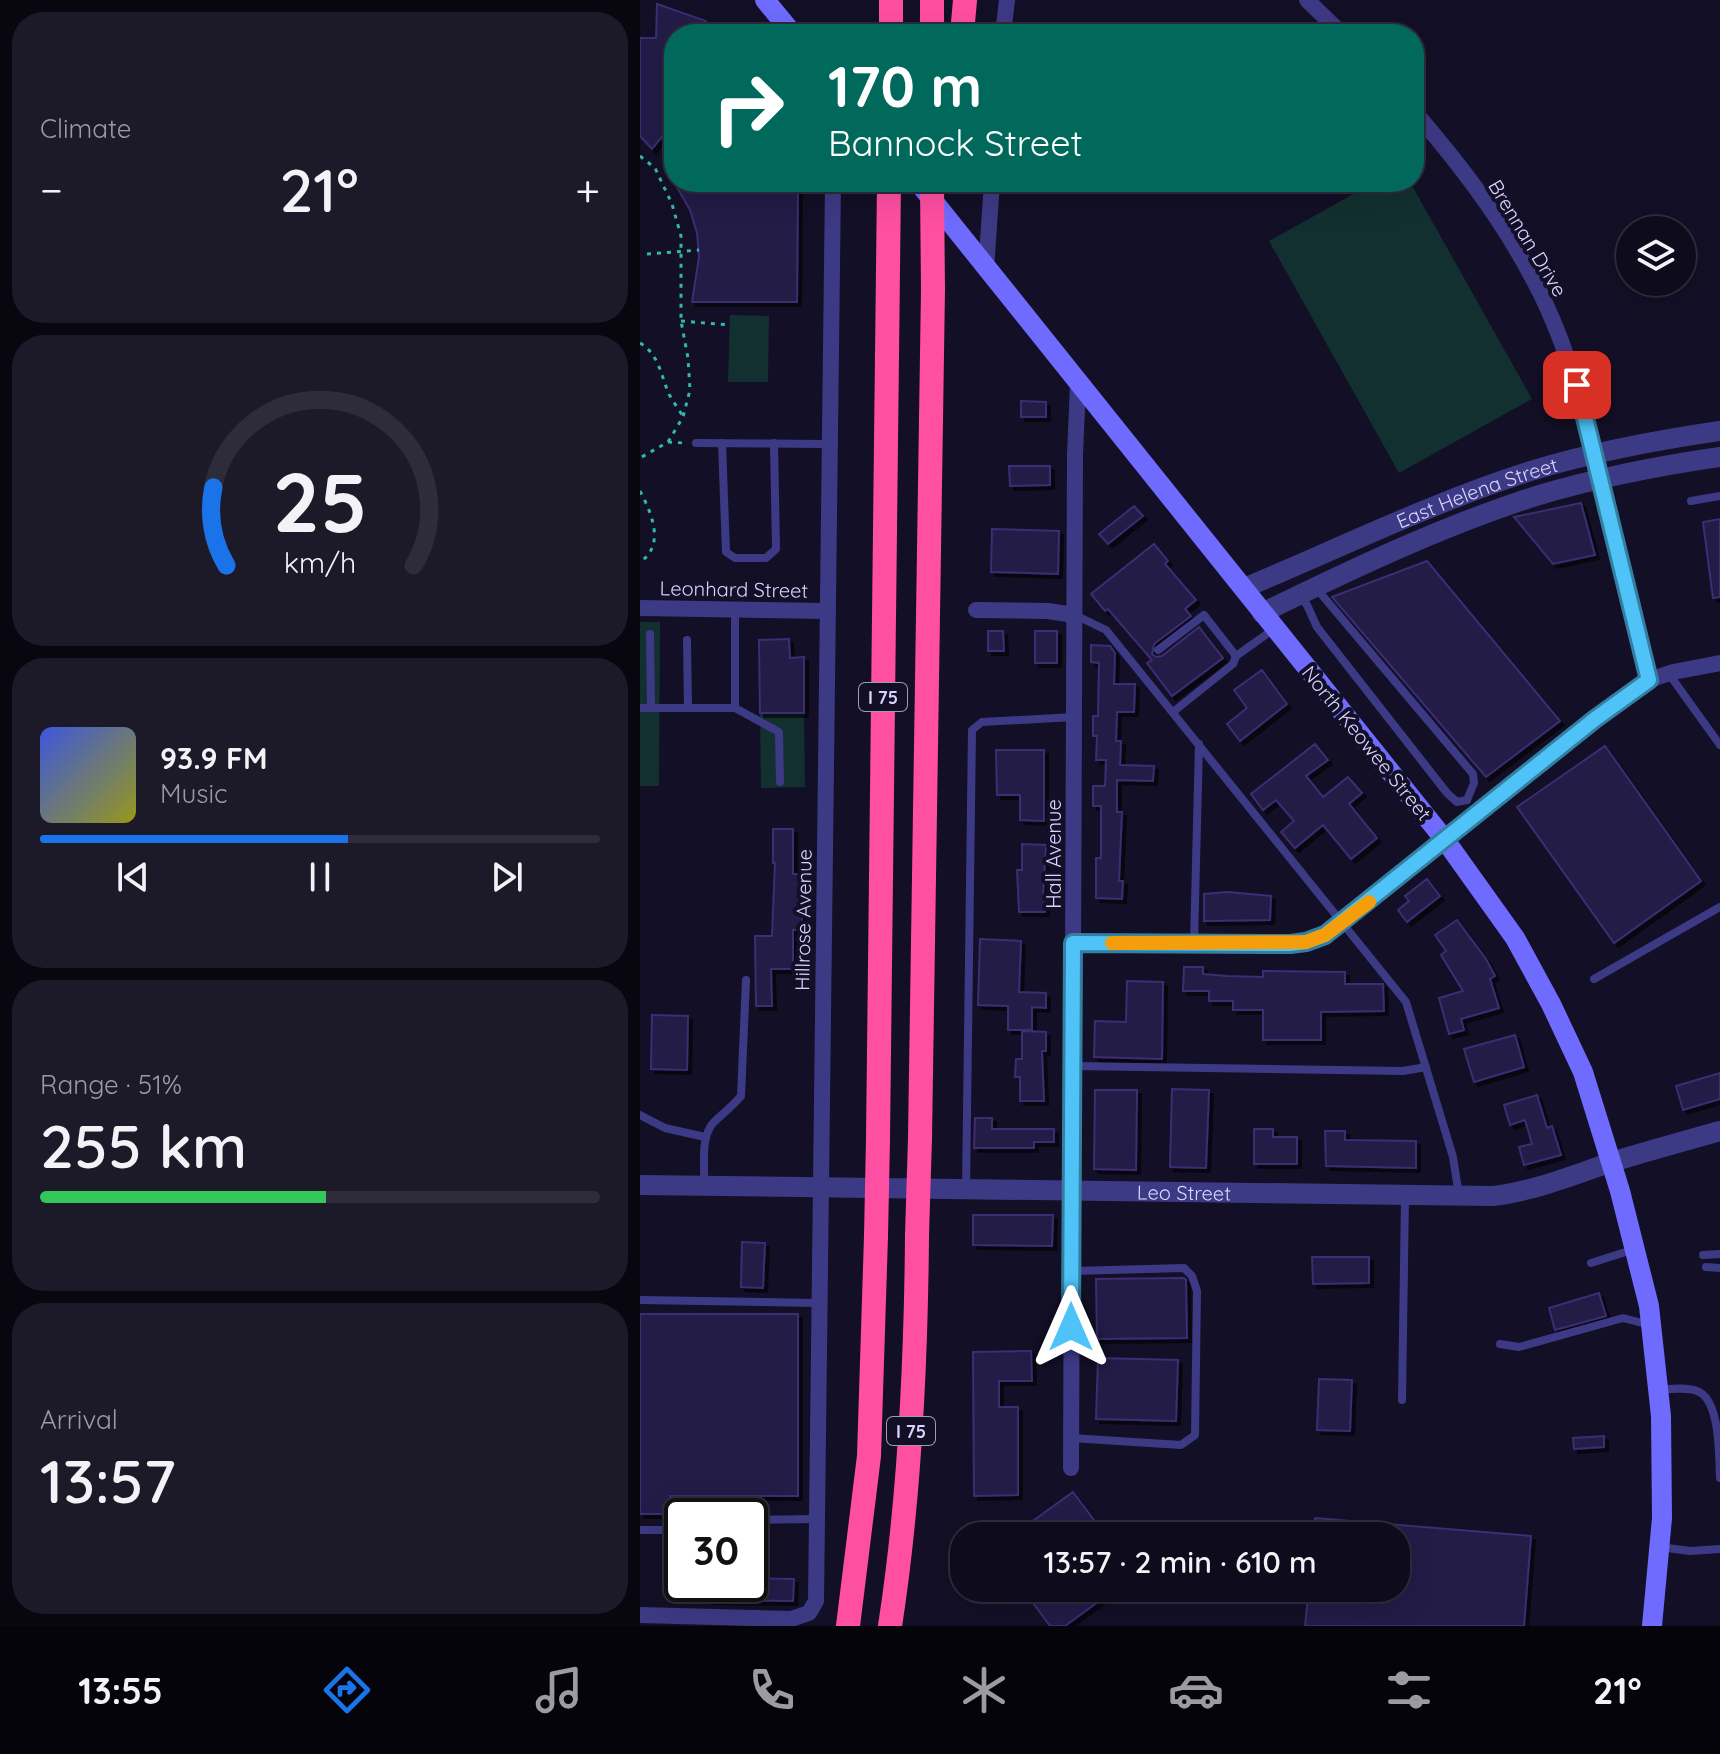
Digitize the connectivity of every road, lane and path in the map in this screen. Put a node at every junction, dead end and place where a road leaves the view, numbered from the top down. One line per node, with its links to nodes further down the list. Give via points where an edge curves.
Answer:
1 (765, 0): 7 (main road)
2 (891, 0): 8 (highway)
3 (932, 0): 9 (highway)
4 (965, 0): 10 (highway)
5 (1007, 0): 11 (street)
6 (1307, 0): 12 (street)
7 (785, 24)
8 (891, 24)
9 (932, 24)
10 (963, 24)
11 (1004, 24)
12 (1332, 24)
13 (1424, 123): 37 (street, Brennan Drive, via 1475,187 1529,270 1569,362)
14 (640, 156): 15 (path, via 655,168)
15 (664, 187)
16 (666, 192): 22 (path, via 681,236)
17 (833, 192): 36 (street, Hillrose Avenue)
18 (889, 192): 117 (highway, I 75, bridge, via 876,1236 869,1456)
19 (929, 192): 118 (highway, I 75, bridge, via 933,289 913,1409)
20 (935, 192): 25 (main road, North Keowee Street)
21 (991, 192): 25 (street)
22 (680, 250): 23 (path); 24 (path); 26 (path)
23 (699, 250)
24 (647, 254)
25 (986, 270): 29 (main road, North Keowee Street)
26 (681, 321): 27 (path); 30 (path, via 690,390)
27 (730, 325)
28 (640, 343): 30 (path, via 657,361)
29 (1078, 384): 48 (main road, North Keowee Street); 54 (street, Hall Avenue)
30 (683, 417): 32 (path)
31 (1720, 431): 37 (street, East Helena Street)
32 (668, 442): 33 (path); 39 (path)
33 (696, 443): 34 (lane)
34 (722, 443): 35 (lane); 35 (lane, via 726,552 735,558 766,558 776,549)
35 (774, 443): 36 (lane)
36 (829, 444): 53 (street, Hillrose Avenue)
37 (1596, 454): 40 (street, Brennan Drive); 44 (street, East Helena Street, via 1510,478)
38 (1720, 457): 40 (street, East Helena Street)
39 (640, 458)
40 (1601, 478): 45 (street, East Helena Street, via 1536,496); 62 (street, Brennan Drive)
41 (640, 491): 46 (path, via 652,515 655,538)
42 (1720, 496): 43 (lane)
43 (1691, 501)
44 (1410, 517): 45 (lane); 47 (street, East Helena Street)
45 (1420, 541): 49 (street, East Helena Street)
46 (640, 562)
47 (1295, 567): 48 (street, East Helena Street); 49 (lane)
48 (1244, 588): 55 (main road, North Keowee Street)
49 (1307, 591): 55 (street, East Helena Street); 72 (lane, via 1317,627 1447,793); 72 (lane, via 1473,774)
50 (640, 608): 51 (street, Leonhard Street)
51 (735, 610): 53 (street, Leonhard Street); 66 (lane)
52 (976, 610): 54 (street)
53 (827, 611): 88 (street, Hillrose Avenue)
54 (1074, 615): 67 (lane, via 1106,630); 68 (street, Hall Avenue)
55 (1268, 620): 59 (lane); 73 (main road, North Keowee Street)
56 (650, 634): 64 (lane)
57 (687, 640): 65 (lane)
58 (1158, 650): 59 (lane, via 1204,615)
59 (1236, 656): 67 (lane)
60 (1720, 663): 61 (street)
61 (1668, 673): 62 (street); 70 (lane)
62 (1649, 680): 72 (street)
63 (640, 708): 64 (lane)
64 (651, 708): 65 (lane)
65 (688, 708): 66 (lane)
66 (735, 708): 71 (lane, via 779,732)
67 (1173, 712): 69 (lane)
68 (1074, 717): 76 (street, Hall Avenue); 89 (lane, via 982,722 972,730)
69 (1199, 744): 75 (lane); 77 (lane)
70 (1720, 745)
71 (780, 782)
72 (1472, 808): 73 (street)
73 (1445, 840): 75 (street); 85 (main road, North Keowee Street, via 1486,894 1534,973 1583,1072)
74 (1720, 907): 78 (lane)
75 (1344, 922): 77 (street, via 1306,942); 81 (lane, via 1406,1002)
76 (1073, 943): 77 (street); 80 (street, Hall Avenue)
77 (1194, 944)
78 (1594, 979)
79 (746, 980): 84 (lane, via 741,1096 711,1124)
80 (1072, 1066): 81 (lane, via 1403,1071); 90 (street, Hall Avenue)
81 (1426, 1067): 92 (lane)
82 (640, 1115): 84 (lane, via 665,1128)
83 (1720, 1131): 85 (street, Leo Street)
84 (705, 1137): 87 (lane)
85 (1611, 1162): 92 (street, Leo Street, via 1512,1194); 93 (main road, North Keowee Street)
86 (640, 1185): 87 (street, Leo Street)
87 (704, 1186): 88 (street, Leo Street)
88 (820, 1188): 89 (street, Leo Street); 101 (street, Hillrose Avenue)
89 (966, 1190): 90 (street, Leo Street)
90 (1072, 1190): 91 (street, Leo Street); 99 (street, Hall Avenue)
91 (1405, 1195): 92 (street, Leo Street); 105 (lane)
92 (1459, 1196)
93 (1633, 1249): 96 (lane); 102 (main road, North Keowee Street)
94 (1720, 1254): 95 (lane)
95 (1703, 1255)
96 (1591, 1263)
97 (1706, 1267): 98 (lane)
98 (1720, 1268)
99 (1071, 1271): 106 (street, Hall Avenue); 106 (lane, via 1184,1268 1197,1291 1195,1435 1181,1445)
100 (640, 1300): 101 (lane)
101 (818, 1303): 109 (street, Hillrose Avenue)
102 (1651, 1325): 103 (lane, via 1623,1318 1519,1347); 104 (main road, North Keowee Street)
103 (1500, 1344)
104 (1659, 1390): 108 (lane, via 1699,1391 1710,1398 1716,1409); 113 (main road, North Keowee Street)
105 (1402, 1400)
106 (1071, 1438): 107 (street, Hall Avenue)
107 (1071, 1468)
108 (1720, 1478)
109 (817, 1519): 110 (lane); 116 (street, Hillrose Avenue, via 816,1601 809,1613)
110 (768, 1520)
111 (640, 1530): 112 (lane)
112 (664, 1530)
113 (1660, 1547): 114 (lane); 119 (main road, North Keowee Street)
114 (1720, 1549)
115 (640, 1615): 116 (street)
116 (767, 1623)
117 (848, 1626)
118 (890, 1626)
119 (1652, 1626)

